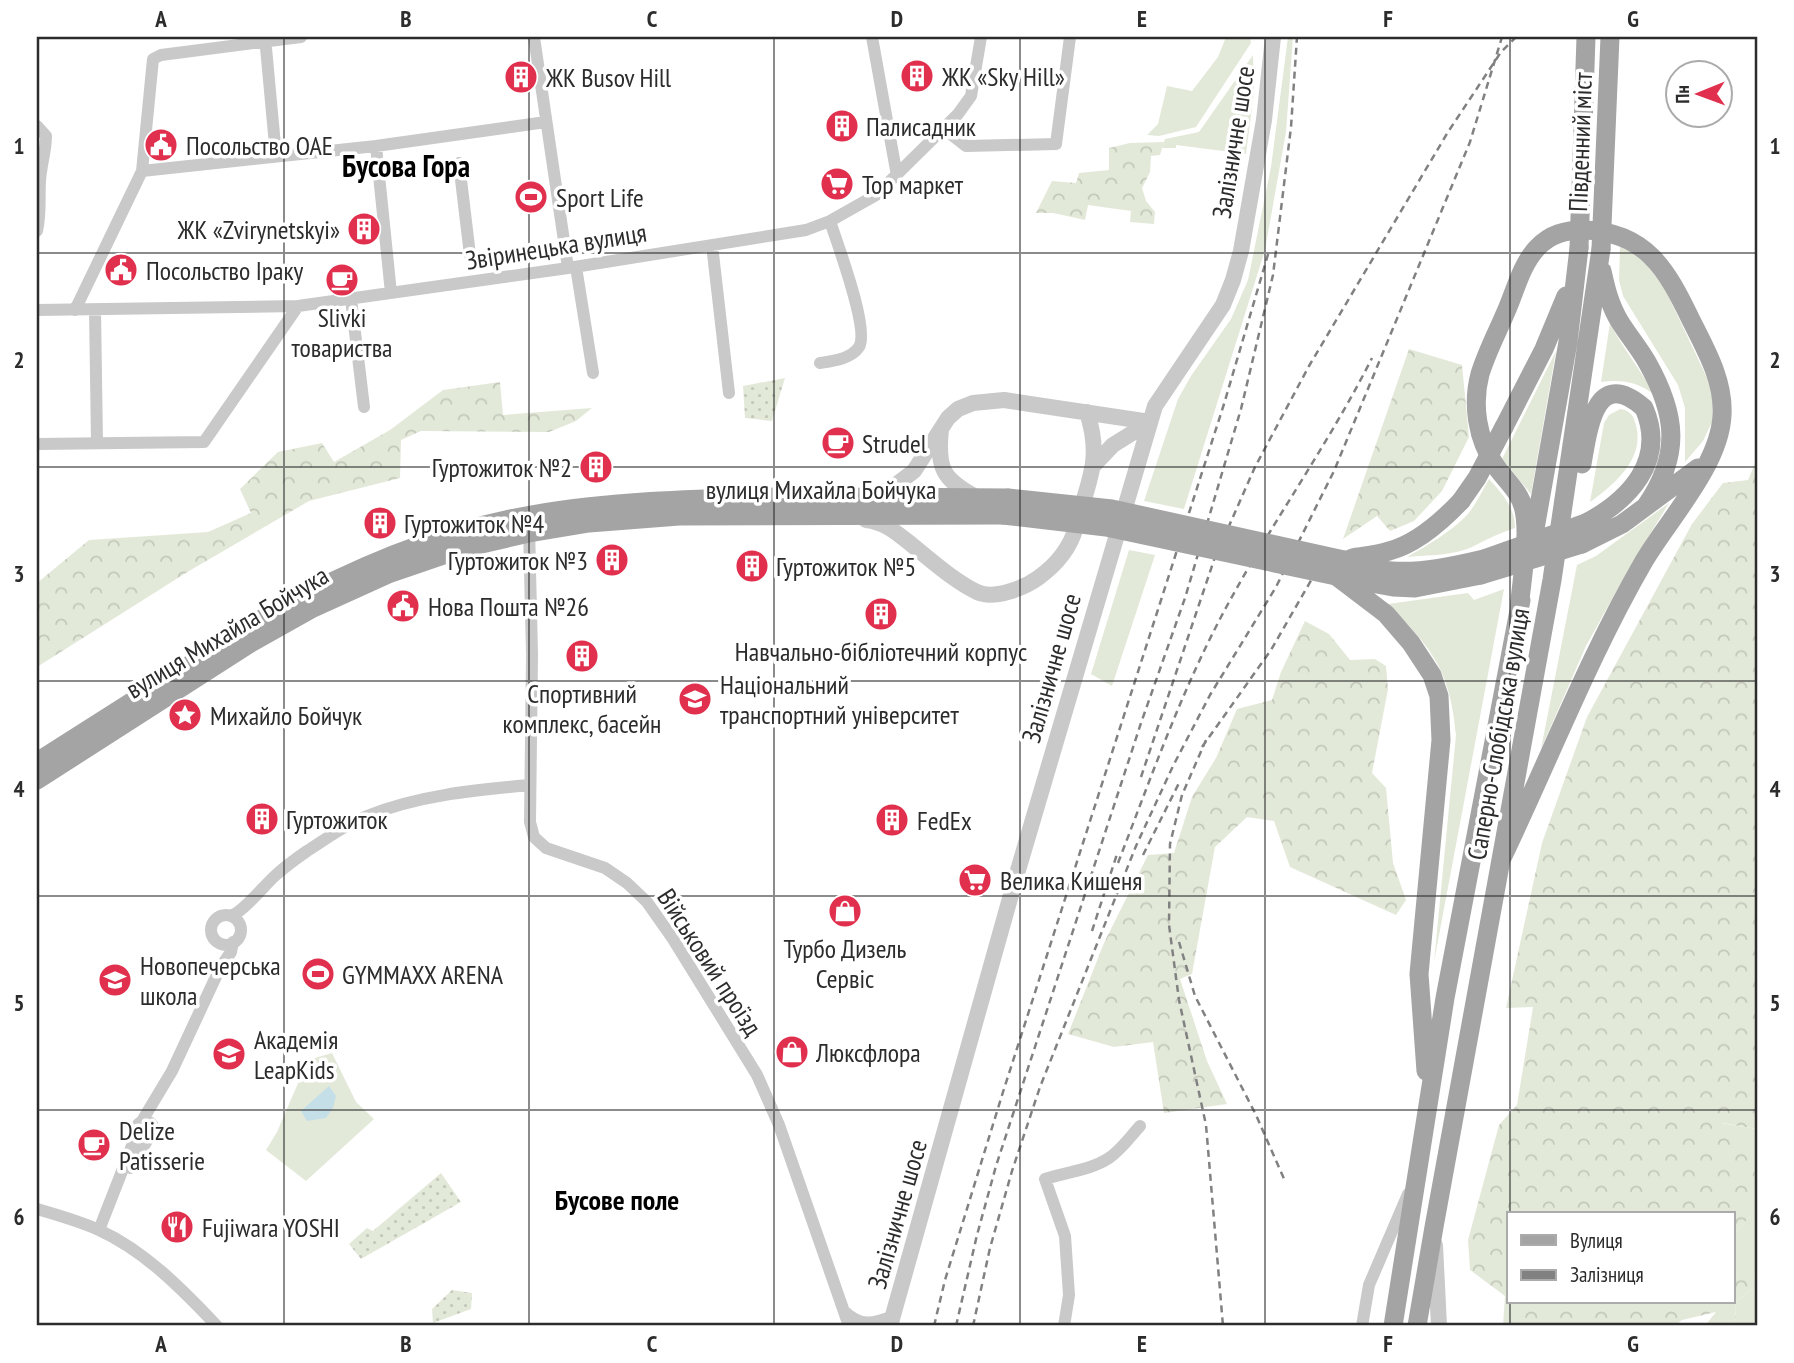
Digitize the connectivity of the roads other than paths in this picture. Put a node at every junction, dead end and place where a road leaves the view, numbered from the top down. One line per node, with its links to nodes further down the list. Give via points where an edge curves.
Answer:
1 (301, 37): 9 (street)
2 (534, 37): 10 (street)
3 (872, 37): 17 (street)
4 (981, 37): 12 (street, Звіринецька вулиця, via 971,96)
5 (1070, 37): 12 (street, via 1056,144 967,146)
6 (1273, 37): 37 (street, Залізничне шосе, via 1264,120 1233,280 1223,305 1162,393)
7 (1586, 37): 21 (main road, Південний міст, bridge)
8 (1611, 37): 23 (main road, Південний міст, bridge)
9 (265, 39): 14 (street); 16 (street, via 156,57)
10 (546, 122): 13 (street); 24 (street)
11 (37, 126): 19 (street, via 46,136 46,146)
12 (943, 128): 17 (street, Звіринецька вулиця)
13 (376, 146): 14 (street); 26 (street)
14 (276, 156): 16 (street)
15 (459, 163): 22 (street)
16 (142, 171): 30 (street)
17 (897, 176): 18 (street, Звіринецька вулиця, via 876,195)
18 (831, 221): 20 (street, Звіринецька вулиця, via 806,230); 32 (street, via 853,290 861,340 845,358)
19 (37, 231)
20 (712, 245): 24 (street, Звіринецька вулиця); 34 (street)
21 (1579, 248): 25 (main road, Саперно-Слобідська вулиця)
22 (470, 254)
23 (1600, 254): 43 (main road, via 1607,293 1619,320 1664,396 1672,440); 53 (main road, Саперно-Слобідська вулиця)
24 (572, 267): 26 (street, Звіринецька вулиця); 33 (street)
25 (1577, 269): 52 (main road, bridge, via 1544,349 1461,501 1413,540); 54 (main road, Саперно-Слобідська вулиця)
26 (391, 293): 27 (street, Звіринецька вулиця)
27 (351, 299): 28 (street, Звіринецька вулиця); 35 (street)
28 (298, 306): 31 (street, Звіринецька вулиця); 39 (street, via 204,442)
29 (37, 310): 30 (street, Звіринецька вулиця)
30 (75, 310): 31 (street, Звіринецька вулиця)
31 (95, 310): 39 (street)
32 (820, 363)
33 (593, 373)
34 (729, 393)
35 (364, 407)
36 (1087, 412): 37 (street); 38 (street, via 988,400 958,410); 42 (street)
37 (1150, 422): 42 (street, via 1113,445); 71 (street, Залізничне шосе)
38 (941, 428): 45 (street, via 914,471 889,490); 46 (street, via 941,465 955,486)
39 (97, 442): 40 (street)
40 (37, 444)
41 (1710, 458): 44 (main road, вулиця Михайла Бойчука); 54 (main road, via 1722,416 1718,378 1680,296 1658,261 1638,243 1591,230 1563,231 1543,242 1529,258 1477,389 1479,432 1495,466 1524,508); 58 (main road, via 1638,573 1601,644)
42 (1094, 465): 49 (street, via 1073,540 1065,552 1036,580 996,594 979,593 883,524)
43 (1667, 467): 44 (main road, via 1667,478); 48 (main road)
44 (1682, 482): 48 (main road, вулиця Михайла Бойчука)
45 (867, 497): 46 (main road, вулиця Михайла Бойчука); 50 (main road, вулиця Михайла Бойчука, via 589,506)
46 (976, 497): 47 (main road, вулиця Михайла Бойчука)
47 (1006, 506): 49 (main road, вулиця Михайла Бойчука); 52 (main road, вулиця Михайла Бойчука, bridge, via 1112,509)
48 (1646, 506): 51 (main road, вулиця Михайла Бойчука, bridge, via 1582,544)
49 (823, 515): 50 (main road, вулиця Михайла Бойчука)
50 (529, 524): 55 (main road, вулиця Михайла Бойчука, via 460,533 326,584 268,615); 56 (main road, вулиця Михайла Бойчука, via 332,598 249,644); 57 (street, Військовий проїзд)
51 (1483, 567): 52 (main road, вулиця Михайла Бойчука, via 1415,588 1393,587); 53 (main road, вулиця Михайла Бойчука, bridge, via 1586,523 1608,512 1632,491 1644,468 1651,434 1644,408 1625,395 1605,397 1591,417 1575,502)
52 (1340, 568): 63 (main road, via 1411,643 1432,675 1439,696 1441,740 1419,974)
53 (1552, 580): 58 (main road, Саперно-Слобідська вулиця)
54 (1519, 611): 63 (main road, Саперно-Слобідська вулиця, via 1445,998)
55 (37, 762)
56 (37, 780)
57 (530, 785): 59 (street, via 408,803 366,816 306,852); 70 (street, Військовий проїзд, via 534,837 546,848 605,868 647,902 757,1075)
58 (1502, 858): 68 (main road, Саперно-Слобідська вулиця)
59 (254, 897): 60 (street); 61 (street)
60 (230, 916): 61 (street); 62 (street, via 218,917 212,925 214,938)
61 (240, 927): 62 (street, via 238,937)
62 (227, 943): 64 (street, via 171,1081)
63 (1426, 1122): 66 (main road, Саперно-Слобідська вулиця)
64 (143, 1126): 69 (street); 69 (street, via 154,1133 143,1144)
65 (1140, 1126): 74 (street, via 1105,1161 1045,1179 1065,1236 1069,1295)
66 (1419, 1167): 75 (street, Саперно-Слобідська вулиця, via 1369,1285); 76 (main road, Саперно-Слобідська вулиця)
67 (37, 1209): 69 (street)
68 (1434, 1227): 77 (main road, Саперно-Слобідська вулиця); 78 (street, Саперно-Слобідська вулиця)
69 (99, 1230): 72 (street, via 131,1248 185,1291)
70 (844, 1311): 71 (street, via 862,1323); 73 (street, Військовий проїзд)
71 (892, 1321)
72 (217, 1326)
73 (849, 1326)
74 (1064, 1326)
75 (1362, 1326)
76 (1393, 1326)
77 (1417, 1326)
78 (1439, 1326)

